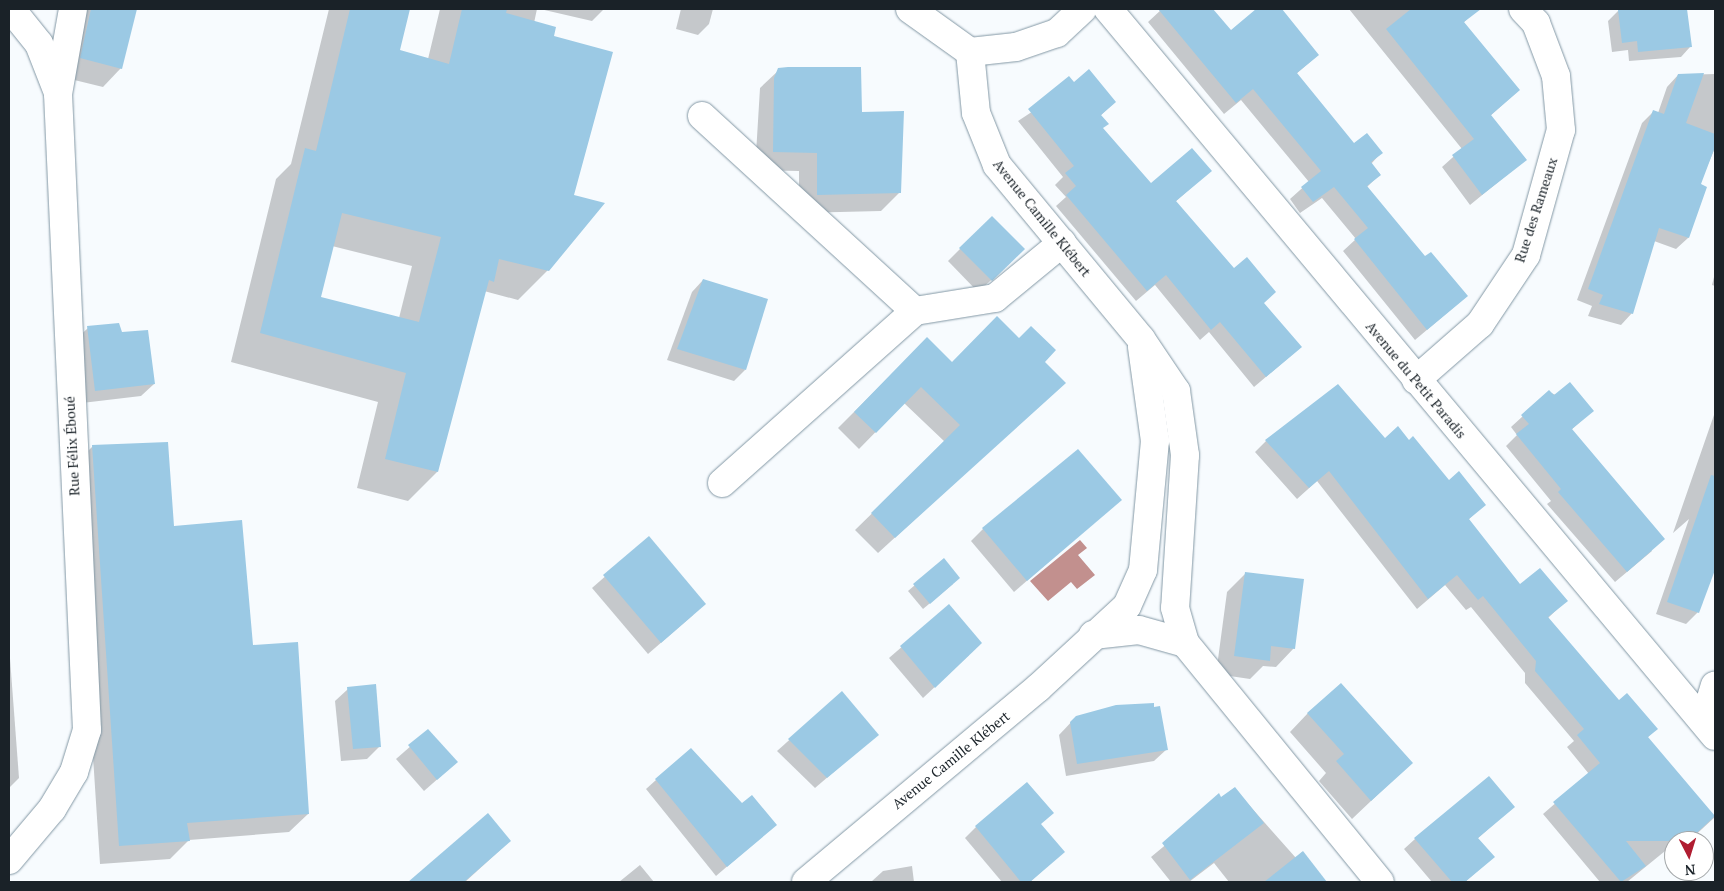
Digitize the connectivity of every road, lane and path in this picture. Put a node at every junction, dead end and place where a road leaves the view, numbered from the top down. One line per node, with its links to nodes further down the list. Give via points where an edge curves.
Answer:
1 (11, 9): 8 (street, via 44,52)
2 (74, 9): 8 (street, Rue Félix Éboué)
3 (910, 9): 7 (street)
4 (1083, 9): 7 (street, via 1057,33 1016,47)
5 (1108, 9): 13 (street, Avenue du Petit Paradis)
6 (1523, 9): 13 (street, Rue des Rameaux, via 1536,23 1556,76 1561,130 1526,255 1480,324)
7 (970, 52): 10 (street, Avenue Camille Klébert, via 976,113 983,140 996,165)
8 (58, 94): 19 (street, Rue Félix Éboué, via 87,730 74,772 52,809)
9 (702, 116): 11 (street)
10 (1062, 243): 11 (street, via 995,298); 12 (street, Avenue Camille Klébert)
11 (915, 311): 14 (street)
12 (1141, 339): 15 (street, Avenue Camille Klébert, via 1155,441 1144,570 1127,606); 16 (street, Avenue Camille Klébert, via 1176,391 1186,454 1175,608)
13 (1416, 380): 18 (street, Avenue du Petit Paradis)
14 (722, 483)
15 (1094, 635): 16 (street, via 1139,630); 20 (street, Avenue Camille Klébert, via 1038,688)
16 (1185, 643): 21 (street, Avenue Camille Klébert)
17 (1715, 686): 18 (street, Avenue du Petit Paradis)
18 (1710, 728)
19 (9, 860)
20 (806, 882)
21 (1380, 882)

